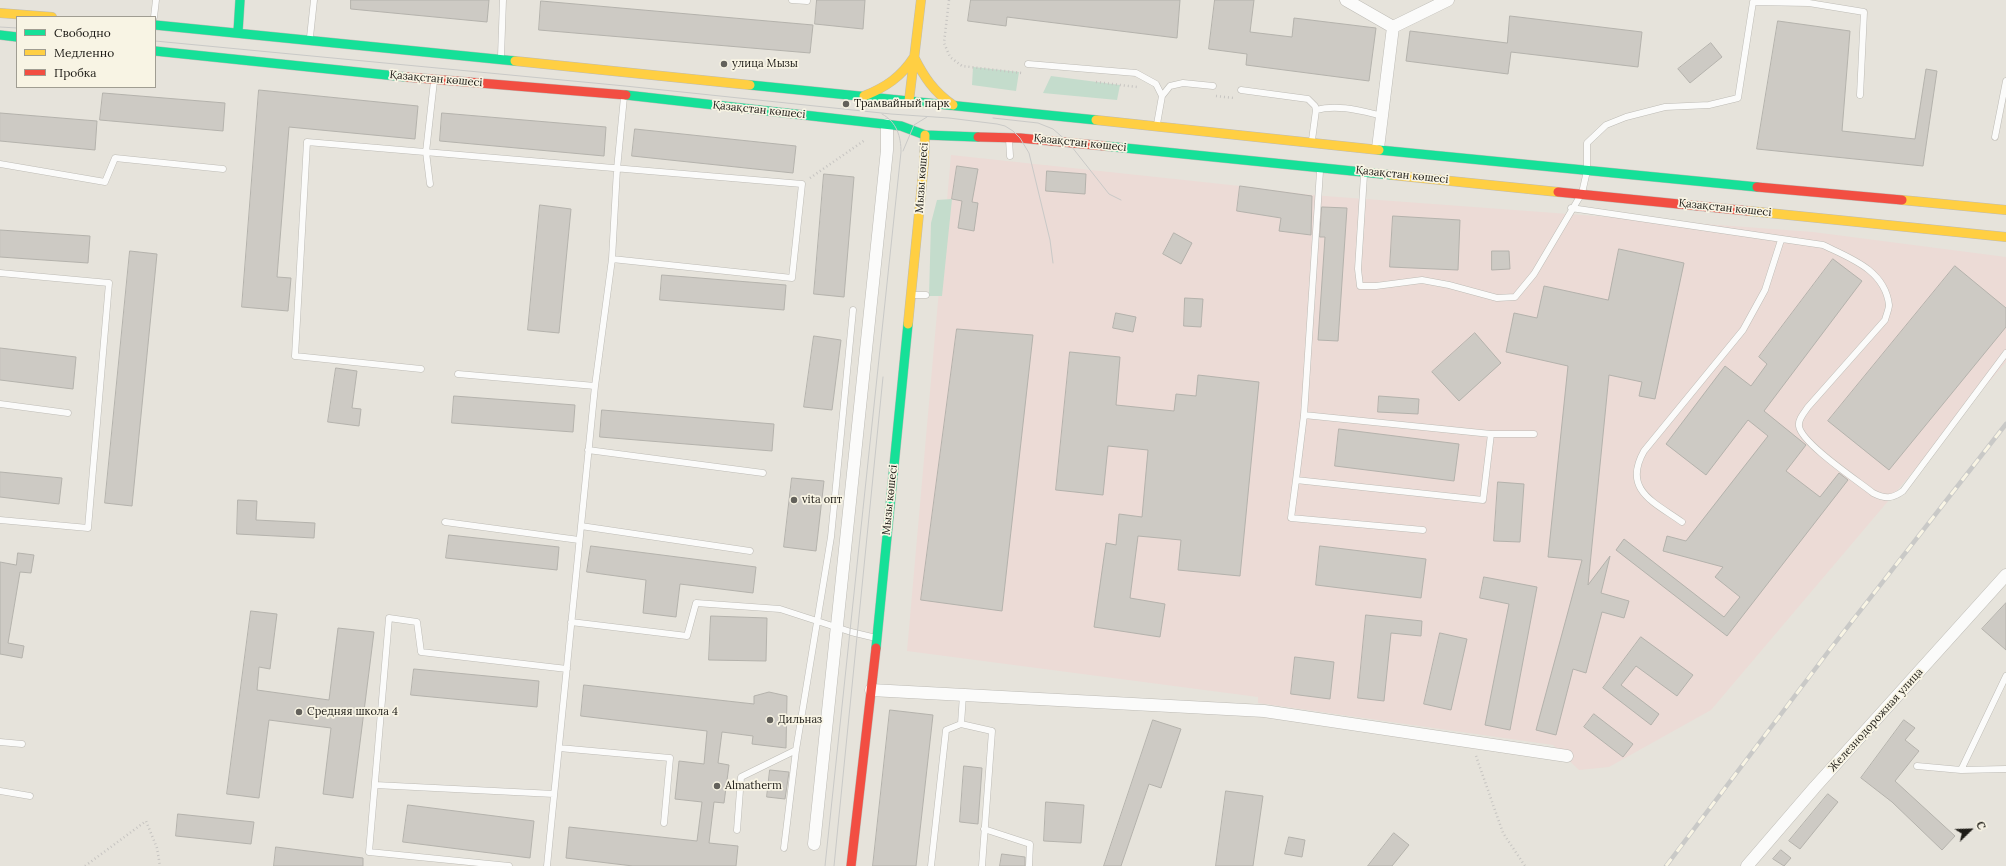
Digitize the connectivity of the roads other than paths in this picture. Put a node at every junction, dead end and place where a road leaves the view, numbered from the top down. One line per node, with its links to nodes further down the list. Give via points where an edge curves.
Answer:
1 (156, 0): 13 (lane)
2 (240, 0): 16 (main road)
3 (314, 0): 19 (lane)
4 (503, 0): 23 (lane)
5 (792, 0): 9 (lane)
6 (921, 0): 21 (main road)
7 (1346, 0): 10 (street)
8 (1448, 0): 15 (street)
9 (807, 2)
10 (1364, 5): 15 (street)
11 (0, 13): 12 (main road)
12 (39, 16)
13 (154, 16)
14 (156, 25): 16 (main road)
15 (1392, 27): 38 (street)
16 (238, 32): 19 (main road); 22 (main road)
17 (0, 36): 18 (main road)
18 (16, 37)
19 (310, 39): 23 (main road)
20 (156, 51): 22 (main road, Қазақстан көшесі)
21 (914, 57): 32 (main road, via 904,73 892,83); 34 (main road); 35 (main road, via 926,83)
22 (236, 59): 26 (main road, Қазақстан көшесі)
23 (501, 59): 25 (main road)
24 (1028, 64): 33 (lane, via 1136,73 1156,84)
25 (627, 72): 29 (main road); 32 (main road)
26 (434, 80): 29 (main road, Қазақстан көшесі); 48 (lane)
27 (2006, 81): 44 (lane)
28 (1213, 86): 33 (lane, via 1183,83 1170,86)
29 (625, 88): 40 (main road, Қазақстан көшесі); 54 (lane)
30 (1241, 90): 36 (lane, via 1308,99)
31 (1860, 95): 55 (lane, via 1864,12 1809,3 1753,2 1738,98 1709,105 1665,107 1606,125 1587,143)
32 (863, 96): 34 (main road)
33 (1162, 96): 41 (lane)
34 (909, 101): 35 (main road); 37 (main road)
35 (954, 106): 41 (main road)
36 (1316, 110): 38 (lane, via 1327,107 1343,108); 45 (lane)
37 (914, 111)
38 (1383, 116): 46 (street)
39 (919, 122): 42 (main road)
40 (887, 125): 42 (main road, Қазақстан көшесі, via 901,126); 89 (street, via 887,150)
41 (1156, 126): 45 (main road); 47 (main road)
42 (925, 134): 43 (main road, Қазақстан көшесі); 64 (main road, Мызы көшесі)
43 (1009, 137): 47 (main road, Қазақстан көшесі); 49 (lane)
44 (1995, 137)
45 (1311, 142): 46 (main road)
46 (1378, 148): 51 (main road); 55 (main road)
47 (1153, 151): 52 (main road, Қазақстан көшесі)
48 (426, 152): 54 (lane); 56 (lane); 68 (lane, via 307,142 295,356)
49 (1010, 156)
50 (0, 164): 53 (lane, via 105,182 115,158)
51 (1368, 166): 52 (main road, Қазақстан көшесі); 57 (main road, Қазақстан көшесі); 58 (lane, via 1358,269 1360,286 1422,280 1456,286 1497,298 1515,297 1534,274)
52 (1320, 167): 73 (lane)
53 (223, 169)
54 (617, 169): 62 (lane); 62 (lane, via 802,184 792,278)
55 (1587, 170): 57 (lane); 59 (main road)
56 (430, 184)
57 (1582, 193): 58 (lane); 60 (main road, Қазақстан көшесі)
58 (1572, 208): 61 (lane)
59 (2006, 210)
60 (2006, 237)
61 (1781, 240): 67 (lane, via 1823,245 1856,260 1875,275 1883,288 1889,306 1885,320 1808,407 1801,416 1799,425 1810,444 1873,493 1887,498 1903,492); 81 (lane, via 1765,290 1743,330 1644,451 1638,462 1637,485 1644,495)
62 (612, 259): 70 (lane)
63 (0, 273): 79 (lane, via 109,284 88,528)
64 (911, 295): 65 (lane); 90 (main road, Мызы көшесі)
65 (926, 296)
66 (852, 310): 87 (lane, via 831,537)
67 (2006, 353)
68 (421, 369)
69 (458, 374): 70 (lane)
70 (595, 386): 76 (lane)
71 (0, 404): 72 (lane)
72 (68, 413)
73 (1304, 415): 74 (lane); 78 (lane)
74 (1491, 434): 75 (lane); 78 (lane, via 1483,500)
75 (1534, 434)
76 (588, 450): 77 (lane); 82 (lane)
77 (763, 473)
78 (1296, 480): 83 (lane, via 1291,518)
79 (0, 520)
80 (445, 522): 84 (lane)
81 (1682, 522)
82 (581, 526): 84 (lane); 85 (lane)
83 (1423, 530)
84 (579, 540): 88 (lane)
85 (750, 550)
86 (2006, 574): 119 (street, Железнодорожная улица)
87 (817, 620): 88 (lane, via 780,609 696,603 687,636); 89 (lane); 99 (lane)
88 (571, 622): 91 (lane)
89 (838, 627): 90 (lane); 111 (street)
90 (876, 638): 93 (main road, Мызы көшесі)
91 (566, 669): 98 (lane); 104 (lane, via 421,652 417,622 389,618)
92 (2006, 676): 103 (lane)
93 (871, 690): 94 (street); 115 (main road, Мызы көшесі)
94 (963, 695): 95 (lane); 100 (street, via 1264,711)
95 (962, 724): 110 (lane, via 992,730); 116 (lane, via 946,730)
96 (0, 742): 97 (lane)
97 (22, 744)
98 (558, 748): 106 (lane); 108 (lane, via 670,758)
99 (796, 750): 109 (lane, via 741,777); 112 (lane)
100 (1566, 756)
101 (1917, 766): 103 (lane)
102 (2006, 769): 103 (lane)
103 (1961, 770)
104 (375, 784): 106 (lane); 113 (lane, via 369,852)
105 (0, 791): 107 (lane)
106 (554, 794): 114 (lane)
107 (30, 796)
108 (664, 824)
109 (737, 830)
110 (984, 830): 117 (lane); 118 (lane, via 1030,844)
111 (814, 844)
112 (784, 848)
113 (508, 866)
114 (547, 866)
115 (852, 866)
116 (932, 866)
117 (982, 866)
118 (1029, 866)
119 (1747, 866)

